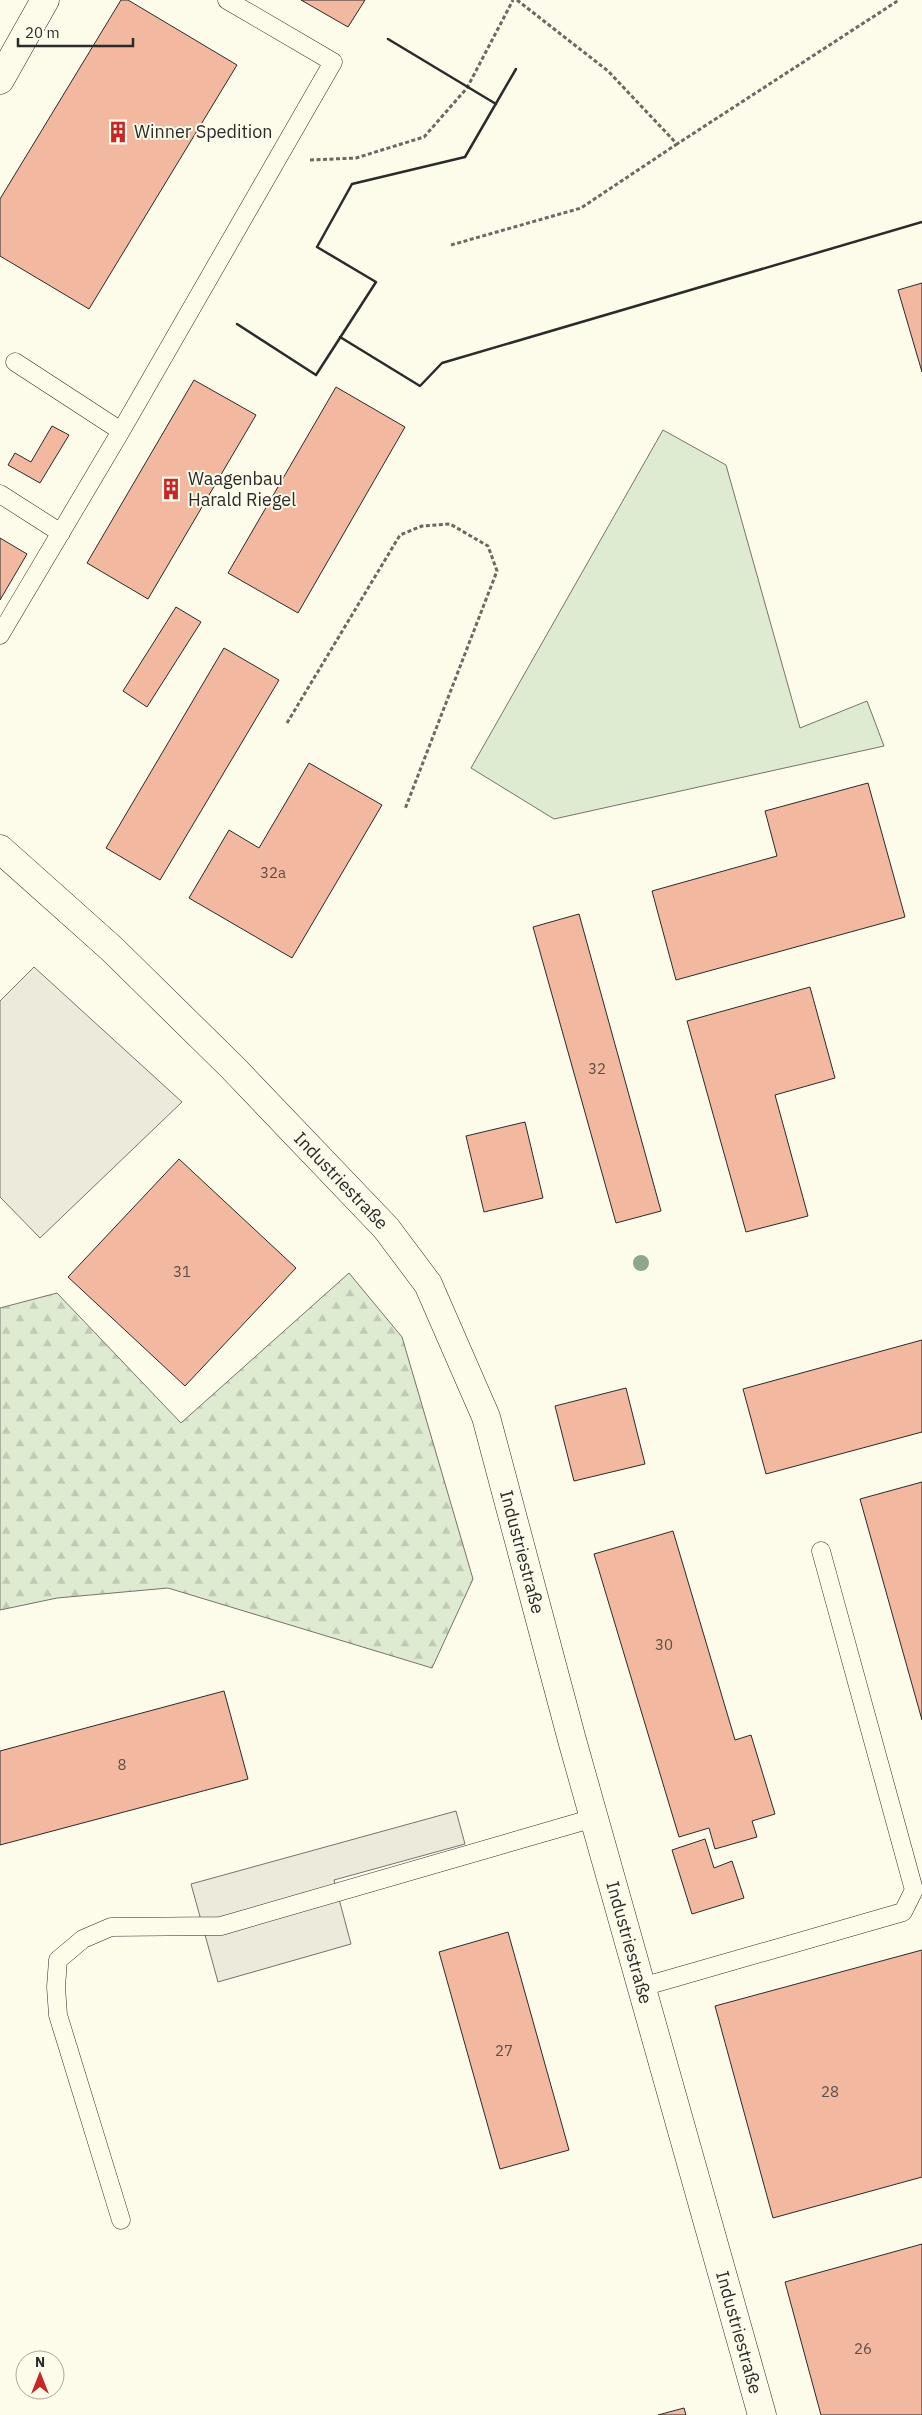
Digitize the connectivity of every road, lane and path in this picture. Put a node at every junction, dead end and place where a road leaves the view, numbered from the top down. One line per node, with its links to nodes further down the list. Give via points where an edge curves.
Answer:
1 (45, 0): 5 (street)
2 (227, 0): 7 (lane, via 333,62)
3 (515, 0): 6 (path, via 608,71); 7 (path, via 467,88 424,137 356,158)
4 (899, 0): 6 (path)
5 (0, 80)
6 (677, 144): 8 (path, via 581,208)
7 (276, 161): 10 (lane)
8 (451, 244)
9 (15, 362): 10 (lane)
10 (121, 431): 12 (lane)
11 (0, 494): 12 (lane)
12 (61, 533): 13 (lane)
13 (0, 635)
14 (287, 724): 15 (path, via 400,535 422,526 450,524 488,546 497,571)
15 (405, 809)
16 (0, 848): 18 (street, Industriestraße, via 112,949 232,1067 386,1228 428,1284 486,1417)
17 (821, 1551): 19 (lane, via 914,1890 903,1912)
18 (594, 1818): 19 (street, Industriestraße); 20 (lane, via 221,1926 111,1927 83,1939 58,1960 58,2016)
19 (642, 1987): 21 (street, Industriestraße)
20 (121, 2220)
21 (762, 2415)

